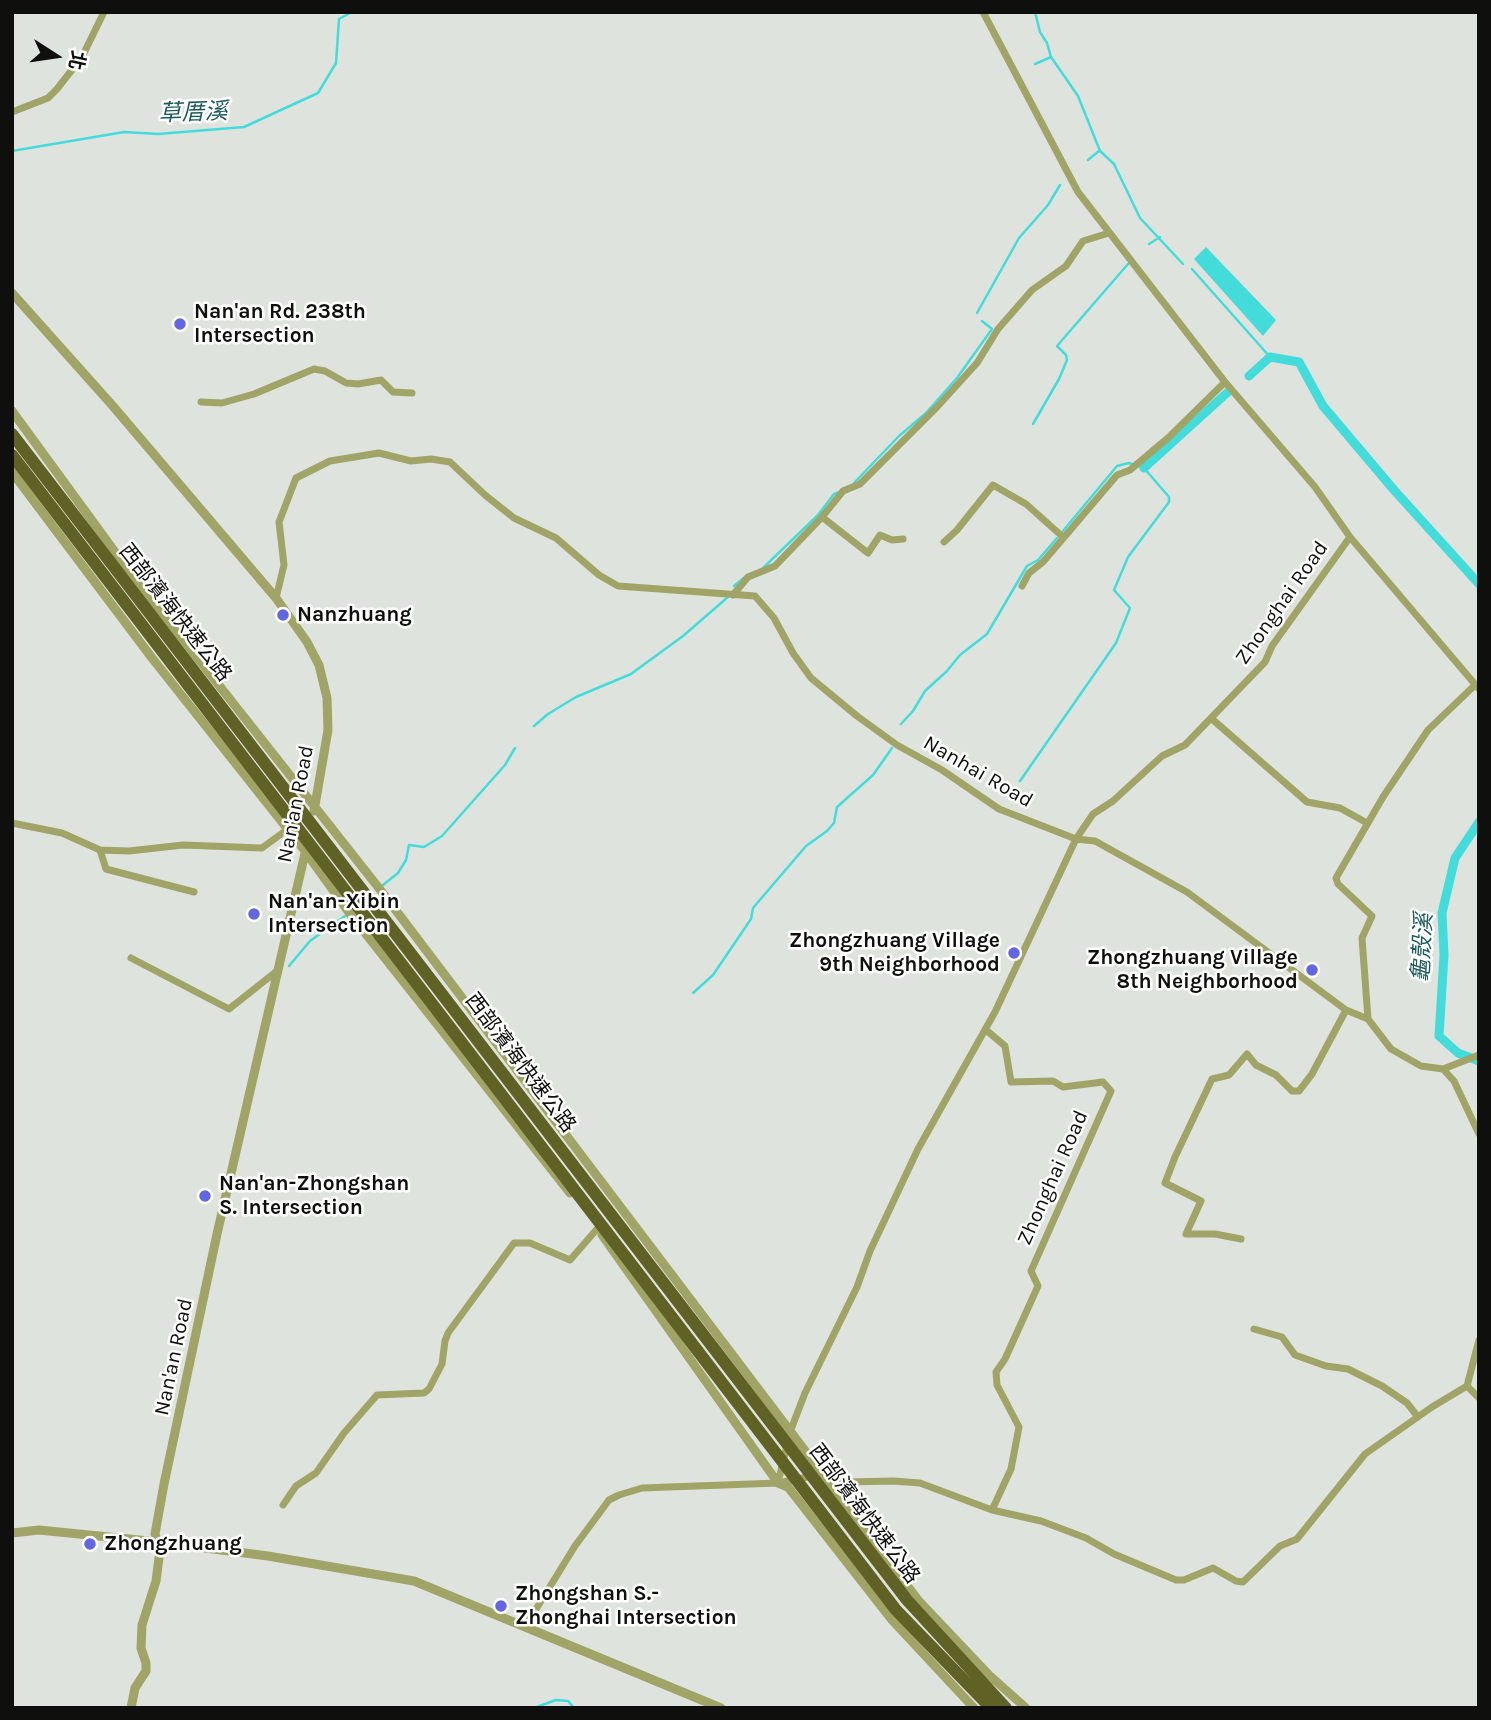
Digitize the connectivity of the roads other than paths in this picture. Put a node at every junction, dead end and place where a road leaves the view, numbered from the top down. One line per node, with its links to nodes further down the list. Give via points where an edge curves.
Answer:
1 (104, 12): 3 (street, via 82,57 57,89 48,98)
2 (983, 12): 4 (street, via 1078,192)
3 (12, 112)
4 (1108, 233): 6 (street); 13 (street, via 1083,241 1066,266 1032,290 937,407 860,484 843,491)
5 (12, 293): 20 (street, Nan'an Road)
6 (1225, 382): 14 (street, via 1168,438 1130,470 1117,474); 15 (street, via 1315,486)
7 (412, 393): 8 (street, via 393,392 381,380 346,383 314,369 254,394 222,403)
8 (201, 402)
9 (12, 411): 23 (street, via 128,570)
10 (12, 434): 58 (highway, 西部濱海快速公路, via 907,1600)
11 (12, 455): 57 (highway, 西部濱海快速公路, via 896,1610)
12 (12, 472): 26 (street)
13 (822, 517): 16 (street, via 868,553 880,535); 19 (street, via 775,566 748,578)
14 (1063, 537): 17 (street, via 1026,504 993,485); 18 (street, via 1029,573)
15 (1350, 537): 21 (street); 22 (street, Zhonghai Road, via 1265,662)
16 (903, 538)
17 (944, 542)
18 (1023, 586)
19 (733, 595): 20 (street, Nanhai Road, via 618,586 556,538 514,518 450,462 411,461 379,453 330,461 296,478 279,522 284,565); 27 (street, Nanhai Road, via 755,596 811,678 897,745 999,809)
20 (276, 598): 23 (street, Nan'an Road, via 307,642 327,698 328,730)
21 (1477, 687): 25 (street, via 1428,730)
22 (1212, 719): 25 (street, via 1307,802 1340,808); 27 (street, Zhonghai Road, via 1185,746 1162,756 1093,814)
23 (315, 808): 26 (street); 29 (street, Nan'an Road); 46 (street)
24 (12, 823): 28 (street, via 62,833)
25 (1367, 823): 34 (street, via 1336,878 1372,916 1362,938)
26 (288, 830): 28 (street, via 262,848 208,845); 29 (street)
27 (1076, 839): 33 (street, Nanhai Road, via 1095,841 1187,892); 35 (street, Zhonghai Road)
28 (100, 850): 30 (street, via 106,869)
29 (305, 851): 32 (street, Nan'an Road); 39 (street)
30 (194, 892)
31 (131, 958): 32 (street, via 229,1009)
32 (277, 971): 52 (street, Nan'an Road, via 164,1483 155,1534)
33 (1346, 1010): 34 (street, Nanhai Road); 40 (street, via 1299,1091 1292,1091 1247,1054 1229,1074 1212,1079 1175,1157 1165,1183 1201,1201 1186,1234)
34 (1368, 1019): 37 (street, via 1391,1049 1421,1066)
35 (986, 1030): 46 (street, Zhonghai Road, via 918,1149); 50 (street, Zhonghai Road, via 1006,1046 1012,1082 1053,1081 1063,1087 1103,1082 1111,1091 1031,1271 1038,1286 996,1372 997,1385 1018,1427 1011,1469)
36 (1479, 1055): 37 (street)
37 (1443, 1069): 38 (street, via 1454,1081)
38 (1479, 1134)
39 (597, 1229): 48 (street); 49 (street, via 570,1260 530,1243 514,1243 449,1333 442,1364 429,1389 424,1394 377,1395 316,1473 296,1486)
40 (1241, 1239)
41 (1254, 1329): 45 (street, via 1282,1337 1295,1355 1348,1369 1382,1386)
42 (1479, 1340): 43 (street)
43 (1467, 1386): 44 (street); 45 (street)
44 (1479, 1398)
45 (1418, 1417): 50 (street, via 1365,1454 1297,1539 1280,1546 1243,1581 1213,1568 1176,1580 1041,1521)
46 (790, 1432): 47 (street); 48 (street, Zhonghai Road)
47 (822, 1474): 48 (street); 50 (street, via 848,1482 920,1483); 59 (street, via 918,1600)
48 (778, 1483): 53 (street, via 642,1488 609,1500); 56 (street, via 788,1487 892,1620)
49 (283, 1505)
50 (992, 1510)
51 (12, 1533): 52 (street, via 39,1530)
52 (159, 1542): 53 (street, via 414,1581); 54 (street, Nan'an Road, via 156,1581 142,1625 146,1671 135,1688)
53 (525, 1627): 55 (street)
54 (131, 1708)
55 (721, 1708)
56 (974, 1708)
57 (991, 1708)
58 (1006, 1708)
59 (1026, 1708)

